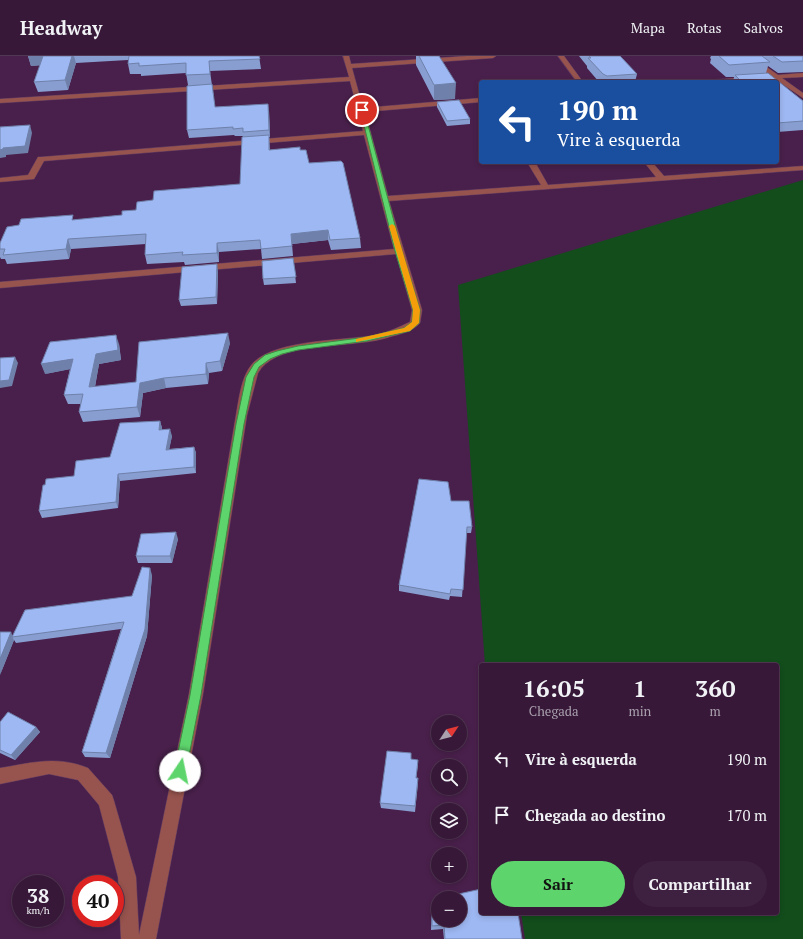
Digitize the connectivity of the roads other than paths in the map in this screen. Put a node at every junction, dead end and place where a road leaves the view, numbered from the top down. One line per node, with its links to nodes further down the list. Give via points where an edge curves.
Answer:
1 (494, 56): 4 (street)
2 (561, 56): 8 (street)
3 (747, 56): 6 (street)
4 (348, 61): 7 (street)
5 (803, 75): 6 (street)
6 (777, 77): 9 (street); 10 (street)
7 (353, 79): 12 (street); 13 (street)
8 (579, 80)
9 (736, 80)
10 (803, 96)
11 (479, 100): 13 (street)
12 (0, 101)
13 (362, 110): 14 (street)
14 (368, 133): 21 (street, via 41,159 31,177); 23 (street)
15 (532, 164): 22 (street)
16 (650, 164): 20 (street)
17 (767, 164): 19 (street)
18 (803, 168): 19 (street)
19 (772, 170): 20 (street)
20 (662, 179): 22 (street)
21 (0, 180)
22 (546, 187): 23 (street)
23 (385, 199): 24 (street)
24 (399, 251): 25 (street); 28 (street, via 417,310 415,323 407,329 367,339 280,352 256,366 250,377 196,695)
25 (0, 285)
26 (0, 776): 27 (street, via 49,767 82,773 106,801 127,877)
27 (130, 939)
28 (147, 939)

